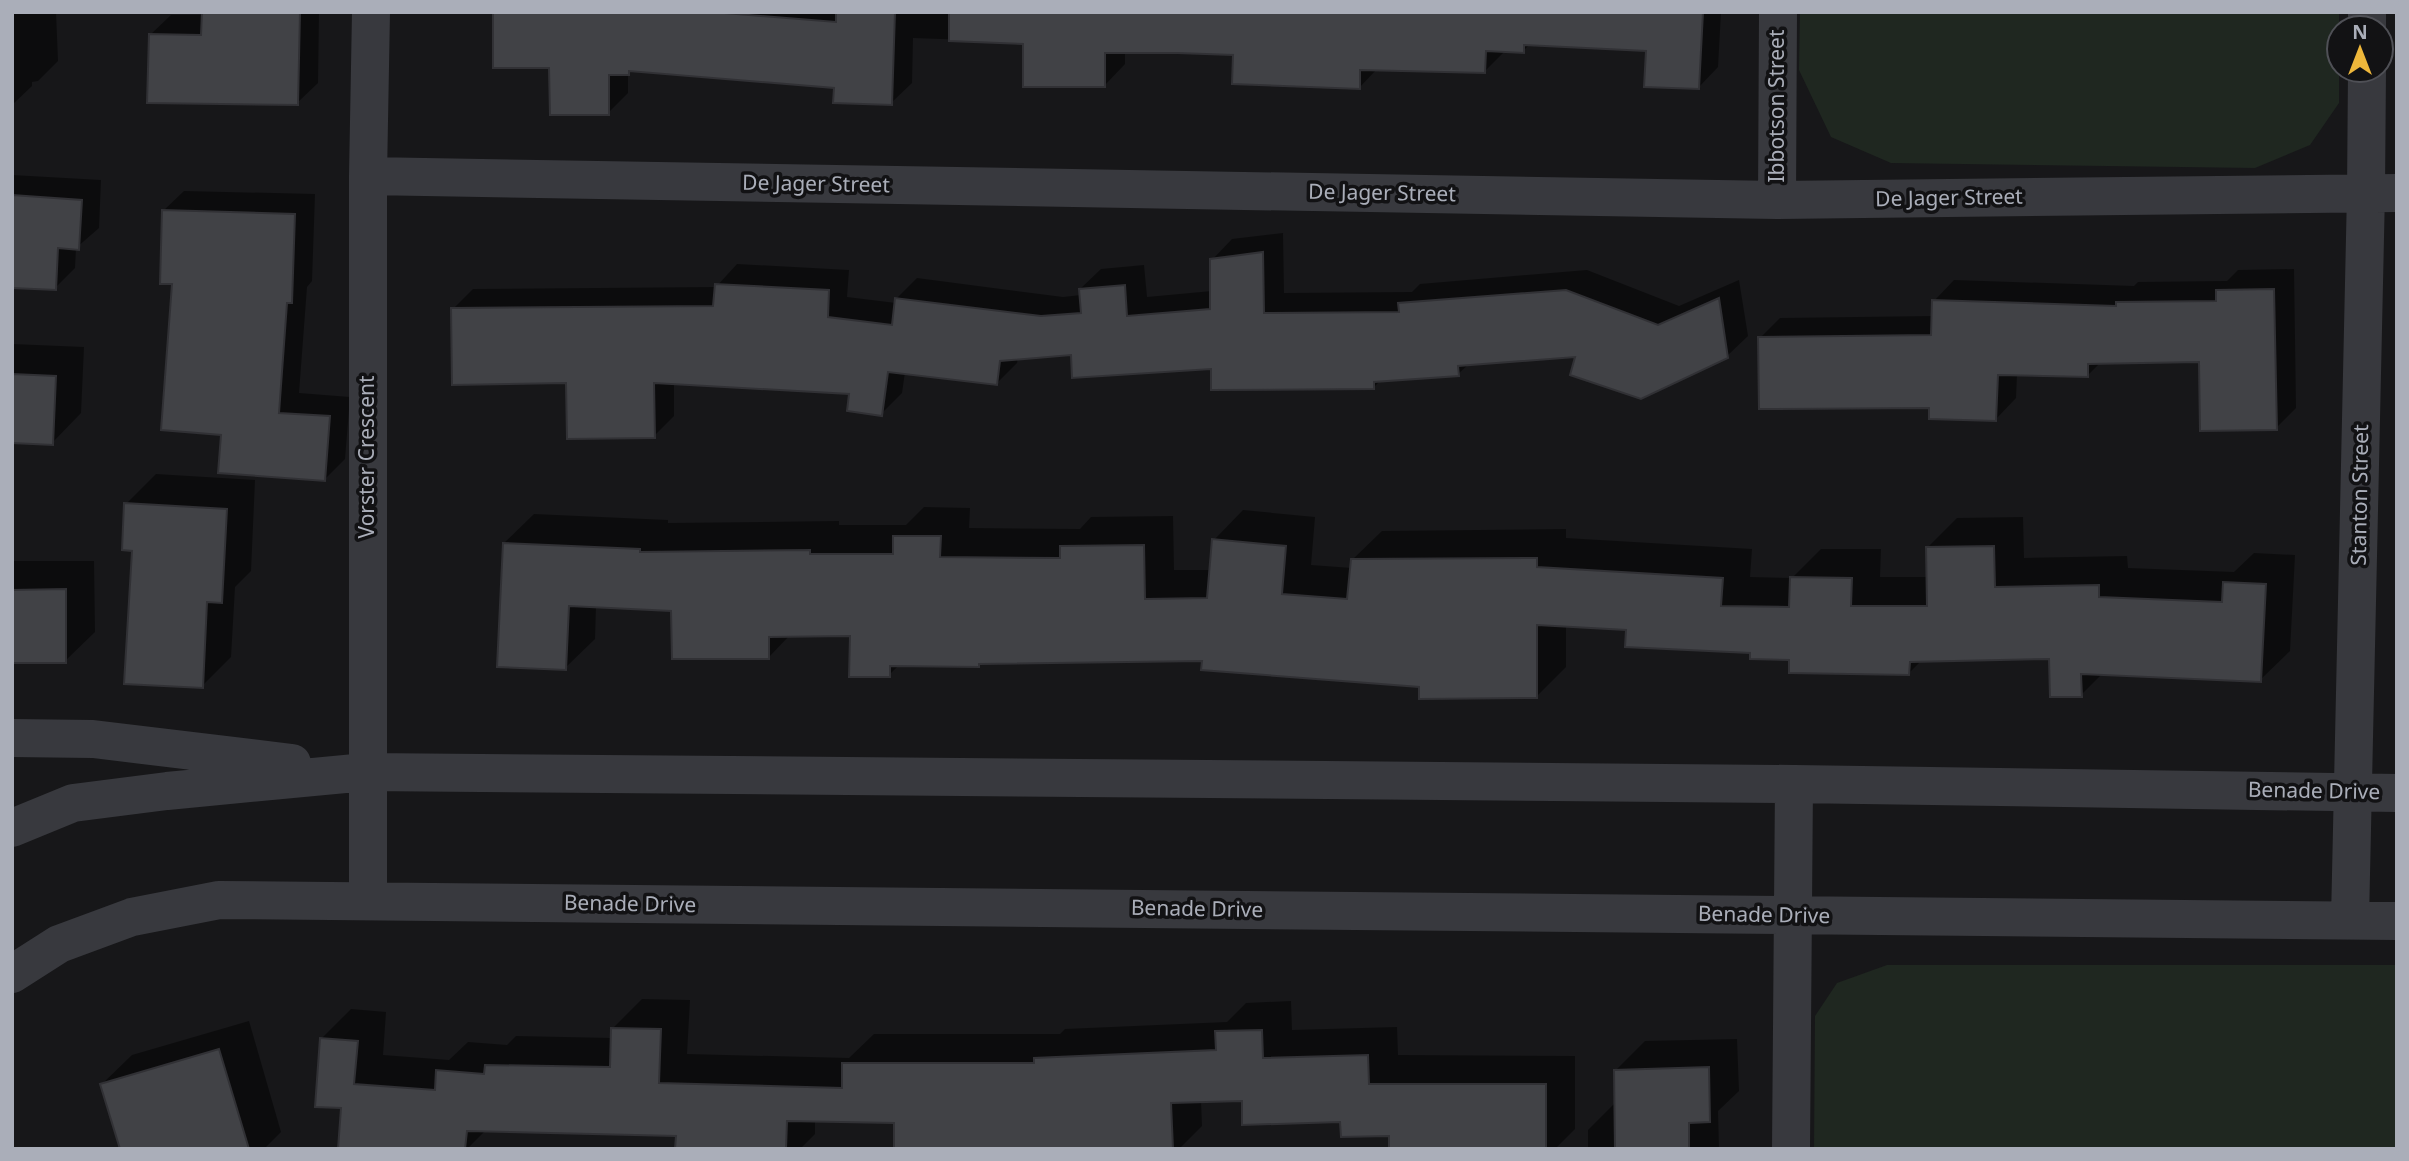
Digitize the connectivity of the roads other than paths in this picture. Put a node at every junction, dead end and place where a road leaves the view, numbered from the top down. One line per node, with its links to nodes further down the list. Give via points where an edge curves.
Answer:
1 (371, 12): 4 (street, Vorster Crescent)
2 (1778, 12): 6 (street, Ibbotson Street)
3 (2369, 84): 5 (street, Stanton Street)
4 (368, 176): 6 (street, De Jager Street); 8 (street, Vorster Crescent)
5 (2382, 193): 6 (street, De Jager Street); 10 (street, Stanton Street)
6 (1777, 200)
7 (12, 738): 8 (street, via 93,739)
8 (366, 772): 9 (street, Benade Drive); 12 (street, Benade Drive, via 73,803); 13 (street, Vorster Crescent)
9 (1794, 784): 10 (street, Benade Drive); 14 (street)
10 (2353, 792): 11 (street, Benade Drive); 15 (street, Stanton Street)
11 (2397, 793)
12 (12, 828)
13 (368, 901): 14 (street, Benade Drive); 17 (street, Benade Drive, via 219,900 132,917 59,944)
14 (1794, 915): 15 (street, Benade Drive); 18 (street)
15 (2350, 920): 16 (street, Benade Drive)
16 (2397, 921)
17 (12, 974)
18 (1791, 1149)

